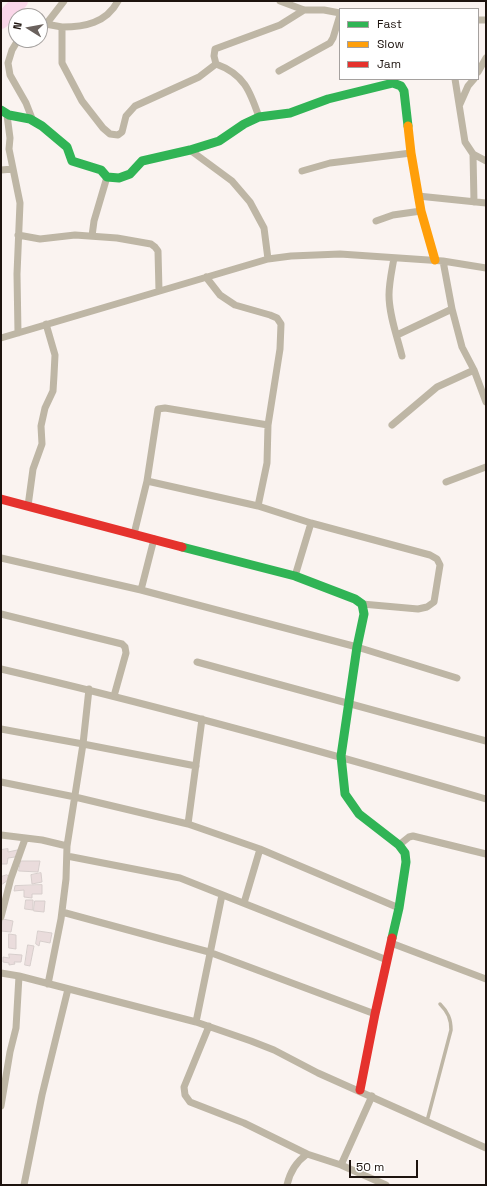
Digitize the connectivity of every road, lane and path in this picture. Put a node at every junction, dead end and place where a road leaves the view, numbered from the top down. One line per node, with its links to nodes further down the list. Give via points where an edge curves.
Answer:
1 (64, 1): 7 (street)
2 (118, 1): 9 (street, via 111,11 94,24)
3 (280, 1): 4 (street)
4 (304, 10): 5 (street, via 324,10); 12 (street, via 280,25 215,49)
5 (339, 14)
6 (339, 17): 14 (street, via 330,43)
7 (48, 19)
8 (48, 24): 9 (street)
9 (62, 27): 12 (street, via 62,63 82,102 110,134 118,135 122,132 126,116 135,106 199,77)
10 (13, 48): 20 (street, via 8,63 10,75)
11 (486, 58): 13 (street)
12 (216, 64): 19 (street, via 237,74 250,93)
13 (479, 70)
14 (279, 71)
15 (455, 80): 17 (street)
16 (473, 80): 17 (street)
17 (460, 104): 23 (street, via 465,142)
18 (4, 112): 20 (street); 25 (street)
19 (259, 117): 21 (street, via 219,141); 22 (street, via 290,113 328,99 393,83 401,86 404,91)
20 (33, 121): 28 (street, via 67,147 72,161 101,170)
21 (190, 150): 28 (street, via 142,161 130,174 119,178); 37 (street, via 232,181 250,202 264,228)
22 (412, 153): 27 (street, via 330,163); 29 (street)
23 (473, 154): 24 (street); 30 (street)
24 (486, 161)
25 (13, 169): 26 (street); 34 (street, via 20,203)
26 (1, 170)
27 (302, 171)
28 (107, 177): 35 (street)
29 (418, 196): 30 (street); 32 (street)
30 (474, 202): 31 (street)
31 (486, 203)
32 (421, 211): 33 (street); 38 (street)
33 (376, 220)
34 (18, 235): 35 (street, via 40,239); 44 (street)
35 (92, 236): 41 (street, via 118,238 155,247 158,251)
36 (394, 258): 37 (street, via 340,254); 38 (street); 45 (street, via 389,296)
37 (268, 259): 40 (street)
38 (439, 261): 39 (street); 42 (street)
39 (486, 268)
40 (206, 277): 41 (street); 50 (street, via 220,295 236,305 270,315 281,324 280,349)
41 (159, 291): 43 (street)
42 (452, 309): 45 (street); 48 (street, via 462,347)
43 (46, 324): 44 (street); 56 (street, via 55,355 53,391 42,420 42,444 33,469)
44 (18, 333): 46 (street)
45 (397, 335): 47 (street)
46 (1, 338)
47 (402, 356)
48 (474, 370): 49 (street); 51 (street, via 437,387)
49 (486, 402)
50 (268, 425): 53 (street, via 158,409); 57 (street, via 267,463)
51 (392, 425)
52 (486, 467): 54 (street)
53 (147, 481): 57 (street); 59 (street)
54 (446, 482)
55 (1, 500): 56 (street)
56 (28, 506): 59 (street)
57 (258, 506): 58 (street)
58 (310, 523): 62 (street); 64 (street, via 437,559 440,566 434,602 427,607 418,609)
59 (134, 534): 60 (street)
60 (154, 539): 62 (street); 63 (street)
61 (1, 558): 63 (street)
62 (295, 576): 64 (street, via 355,598)
63 (141, 590): 66 (street)
64 (362, 604): 66 (street, via 364,614)
65 (1, 614): 71 (street, via 122,644 126,653)
66 (357, 647): 69 (street); 72 (street)
67 (197, 662): 72 (street)
68 (1, 669): 70 (street)
69 (457, 678)
70 (89, 689): 71 (street); 76 (street)
71 (114, 696): 73 (street)
72 (348, 704): 75 (street); 77 (street)
73 (202, 719): 77 (street); 78 (street)
74 (1, 729): 76 (street)
75 (486, 741)
76 (83, 744): 78 (street); 80 (street)
77 (341, 756): 81 (street); 85 (street, via 345,794 359,814)
78 (196, 766): 82 (street)
79 (1, 782): 80 (street)
80 (75, 797): 82 (street); 86 (street)
81 (486, 799)
82 (188, 824): 87 (street)
83 (1, 835): 84 (street)
84 (25, 839): 86 (street); 94 (street)
85 (399, 845): 88 (street, via 413,836); 92 (street, via 405,853 406,862)
86 (67, 846): 89 (street)
87 (260, 849): 91 (street); 92 (street)
88 (486, 854)
89 (67, 856): 90 (street, via 180,878); 93 (street)
90 (222, 895): 91 (street); 96 (street)
91 (244, 903): 97 (street)
92 (399, 908): 95 (street)
93 (62, 912): 96 (street); 101 (street)
94 (1, 917)
95 (391, 943): 97 (street); 100 (street)
96 (210, 952): 104 (street); 105 (street)
97 (387, 960): 104 (street)
98 (1, 973): 99 (street)
99 (18, 976): 101 (street); 109 (street, via 16,1028)
100 (486, 978)
101 (48, 984): 102 (street)
102 (68, 989): 105 (street); 114 (street, via 42,1095)
103 (440, 1004): 110 (lane, via 447,1012 451,1030)
104 (375, 1014): 107 (street)
105 (196, 1022): 106 (street)
106 (209, 1026): 107 (street, via 274,1050 318,1073); 112 (street, via 184,1087 185,1095 190,1102 244,1123)
107 (360, 1090): 108 (street)
108 (372, 1096): 110 (street); 113 (street)
109 (1, 1106)
110 (427, 1121): 111 (street)
111 (486, 1148)
112 (307, 1154): 113 (street); 115 (street, via 298,1161)
113 (341, 1165): 116 (street)
114 (24, 1185)
115 (287, 1185)
116 (386, 1185)

